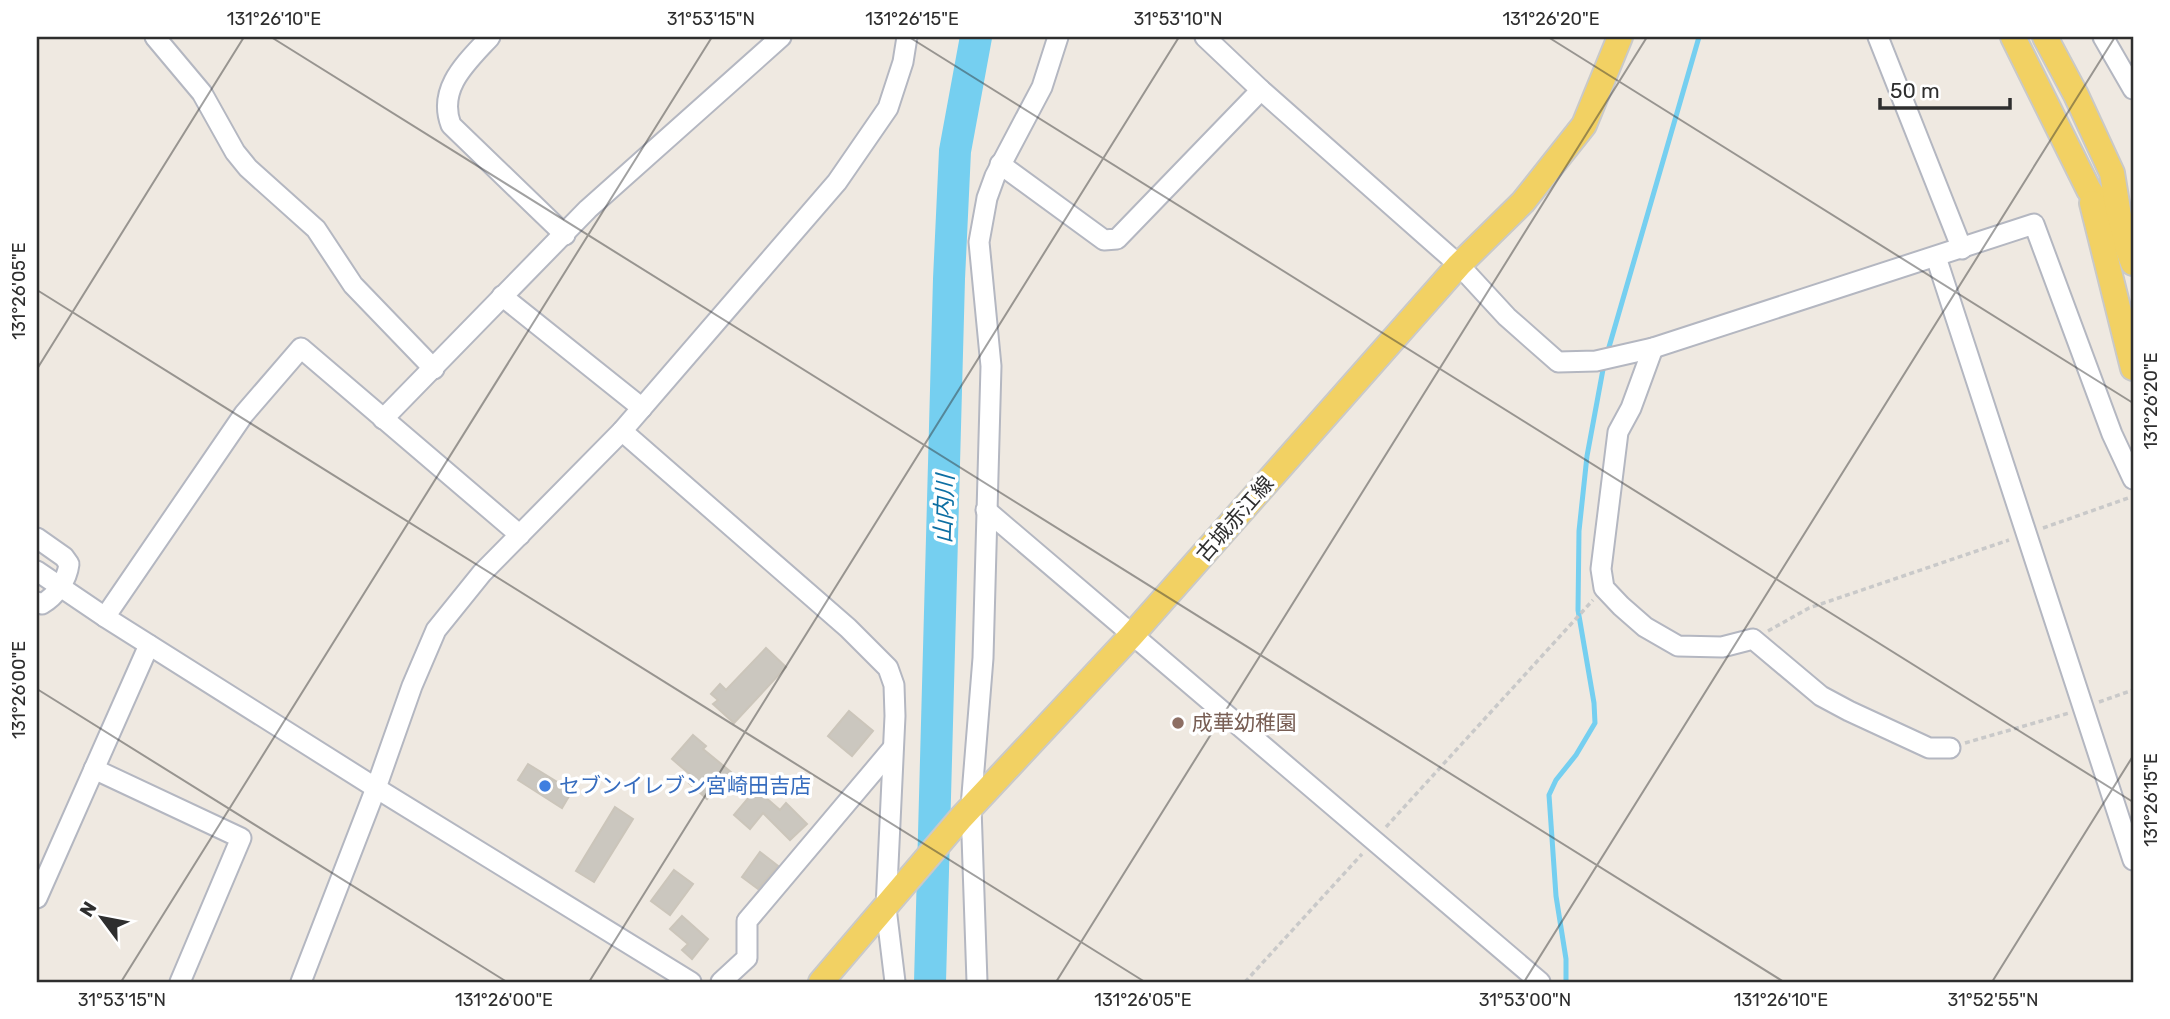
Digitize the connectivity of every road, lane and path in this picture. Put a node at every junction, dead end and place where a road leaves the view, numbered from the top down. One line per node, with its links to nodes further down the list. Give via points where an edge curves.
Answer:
1 (155, 37): 26 (street, via 202,93 248,168 316,229 353,285)
2 (490, 37): 19 (street, via 452,85 447,105 451,125)
3 (781, 37): 19 (street, via 588,209)
4 (907, 37): 28 (street, via 888,108 863,147)
5 (1058, 37): 14 (street, via 1042,87)
6 (1205, 37): 13 (street)
7 (1620, 37): 23 (main road, 古城赤江線, via 1584,125 1523,202)
8 (1878, 37): 20 (street)
9 (2045, 37): 15 (main road)
10 (2103, 37): 12 (street)
11 (2013, 38): 16 (main road)
12 (2133, 89)
13 (1261, 90): 14 (street, via 1117,240 1104,240); 23 (street)
14 (1000, 164): 33 (street, via 987,198 979,242 991,366)
15 (2112, 173): 17 (main road); 18 (main road)
16 (2089, 190): 18 (main road); 27 (main road)
17 (2133, 211)
18 (2122, 234): 22 (main road)
19 (565, 235): 24 (street)
20 (1962, 249): 21 (street); 31 (street, via 2035,224)
21 (1936, 257): 25 (street); 34 (street)
22 (2133, 262)
23 (1459, 265): 25 (street, via 1507,317 1558,362 1596,361); 42 (main road, 古城赤江線)
24 (502, 296): 26 (street); 28 (street)
25 (1653, 348): 39 (street, via 1618,432 1601,569)
26 (433, 369): 29 (street)
27 (2133, 369)
28 (642, 408): 30 (street)
29 (383, 419): 35 (street); 41 (street, via 301,348 244,414)
30 (622, 430): 35 (street); 47 (street, via 888,668 894,685)
31 (2133, 479)
32 (2133, 496): 34 (path)
33 (986, 510): 42 (street); 51 (street, via 984,658)
34 (2026, 534): 43 (path, via 1809,608); 46 (street)
35 (520, 535): 50 (street, via 436,630)
36 (37, 538): 38 (street, via 69,564)
37 (37, 571): 38 (street)
38 (60, 587): 40 (street, via 52,598); 41 (street)
39 (1604, 588): 43 (street, via 1645,627 1678,646 1722,647); 52 (path)
40 (37, 602)
41 (105, 617): 44 (street)
42 (1132, 635): 51 (main road, 古城赤江線); 52 (street)
43 (1753, 639): 48 (street, via 1821,695 1849,711 1929,748)
44 (149, 645): 49 (street); 50 (street)
45 (2133, 690): 46 (path)
46 (2084, 708): 48 (path); 53 (street)
47 (893, 748): 55 (street); 59 (street, via 747,921 747,958)
48 (1950, 748)
49 (94, 769): 54 (street); 56 (street, via 241,838)
50 (376, 788): 57 (street); 58 (street)
51 (966, 813): 55 (main road, 古城赤江線); 62 (street)
52 (1375, 839): 63 (path); 64 (street)
53 (2133, 860)
54 (37, 898)
55 (891, 902): 60 (main road, 古城赤江線); 61 (street)
56 (180, 982)
57 (301, 982)
58 (691, 982)
59 (721, 982)
60 (821, 982)
61 (895, 982)
62 (977, 982)
63 (1245, 982)
64 (1540, 982)

